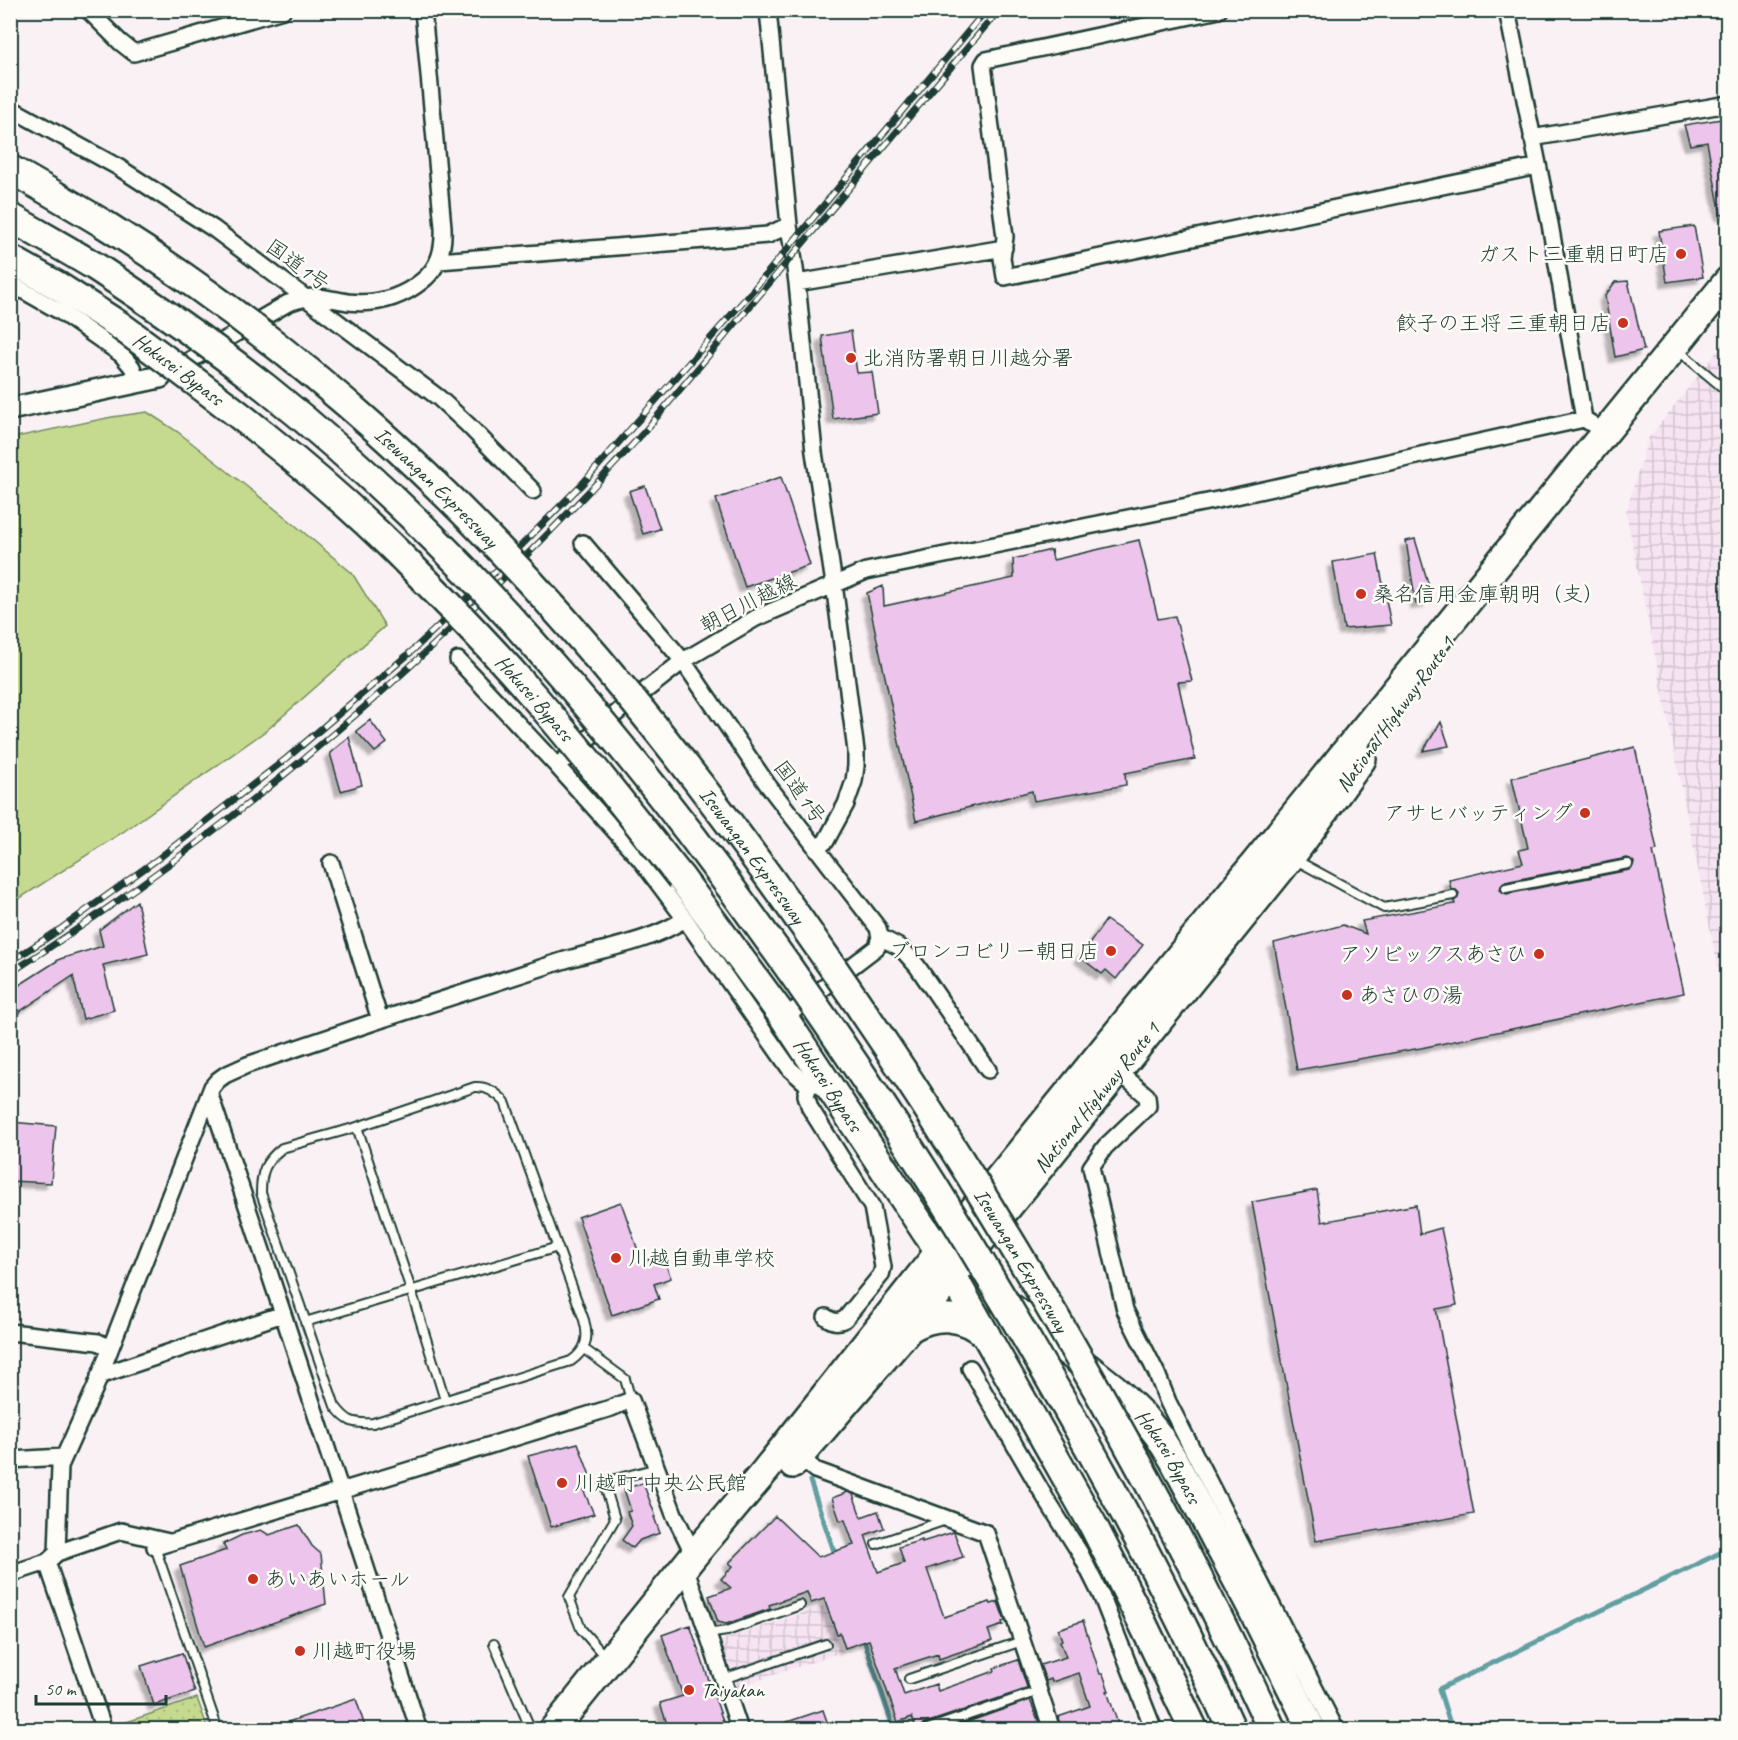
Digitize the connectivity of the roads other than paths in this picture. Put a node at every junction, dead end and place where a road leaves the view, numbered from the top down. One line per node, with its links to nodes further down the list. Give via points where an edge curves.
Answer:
1 (88, 10): 2 (street, via 134,53)
2 (283, 10)
3 (423, 10): 16 (street, via 443,227)
4 (768, 10): 13 (street)
5 (1219, 10): 14 (street, via 986,60 983,65)
6 (1507, 10): 9 (street)
7 (1728, 105): 9 (street)
8 (10, 108): 20 (street, 国道1号, via 118,167)
9 (1532, 138): 10 (street)
10 (1538, 166): 14 (street, via 1005,277); 26 (street)
11 (10, 169): 100 (highway, Isewangan Expressway, bridge, via 110,228 205,292 293,358 376,430 456,504 532,584 678,756 818,944 970,1174 1133,1454 1198,1576)
12 (10, 217): 99 (highway, Isewangan Expressway, bridge, via 93,265 182,324 267,389 352,462 430,534 505,612 648,779 794,975 940,1196 1023,1332 1096,1463 1167,1595)
13 (789, 225): 16 (street, via 768,235); 19 (street)
14 (1004, 248): 19 (street)
15 (10, 259): 42 (highway, Hokusei Bypass, bridge, via 119,325 196,381 265,435 396,551 529,691 611,788)
16 (439, 261): 20 (street, via 428,276 394,298 349,302)
17 (1728, 281): 21 (highway, National Highway Route 1)
18 (10, 283): 23 (street, via 122,354)
19 (797, 283): 30 (street, via 813,452)
20 (307, 297): 22 (street, via 288,303); 27 (street, 国道1号, via 439,398)
21 (1674, 347): 24 (lane); 26 (highway, National Highway Route 1)
22 (160, 377): 23 (street)
23 (138, 382): 25 (street)
24 (1728, 392)
25 (10, 409)
26 (1594, 425): 28 (highway, National Highway Route 1); 30 (street, 朝日川越線, via 866,571)
27 (533, 491)
28 (1540, 513): 35 (highway, National Highway Route 1); 50 (highway, National Highway Route 1)
29 (583, 543): 32 (street, 国道1号)
30 (834, 584): 32 (street, 朝日川越線, via 756,618); 34 (street, via 856,766 846,804 826,841)
31 (458, 660): 33 (street)
32 (683, 661): 33 (street); 34 (street, 国道1号)
33 (557, 766): 40 (street, via 640,859)
34 (816, 849): 41 (street, 国道1号, via 873,919)
35 (1291, 857): 39 (lane, via 1384,908); 45 (highway, National Highway Route 1)
36 (331, 864): 43 (street)
37 (1628, 864): 38 (lane)
38 (1506, 888)
39 (1453, 895)
40 (685, 919): 43 (street, via 662,932 614,948 570,958); 46 (street, via 790,1069)
41 (880, 937): 42 (street, via 870,954); 44 (street, via 901,948 917,966)
42 (784, 1018): 46 (highway, Hokusei Bypass)
43 (380, 1020): 47 (street, via 247,1065 218,1080)
44 (988, 1070)
45 (1118, 1071): 50 (highway, National Highway Route 1); 64 (street, via 1147,1096 1148,1106 1105,1147 1091,1167 1125,1310)
46 (818, 1083): 50 (highway, Hokusei Bypass); 53 (street, via 806,1095 810,1108 872,1208 884,1267 845,1319 840,1322)
47 (210, 1095): 52 (street); 58 (street)
48 (357, 1127): 49 (lane, via 474,1087 495,1092 505,1102); 51 (lane); 54 (lane, via 282,1149 267,1163 261,1178 261,1193)
49 (558, 1247): 51 (lane); 59 (lane, via 587,1331)
50 (950, 1265): 55 (highway, National Highway Route 1); 57 (highway, Hokusei Bypass); 65 (highway, Hokusei Bypass, via 1114,1388); 77 (highway, National Highway Route 1, via 765,1471)
51 (411, 1290): 54 (lane); 62 (lane)
52 (284, 1314): 61 (street); 72 (street)
53 (826, 1317)
54 (305, 1322): 62 (lane, via 335,1407 351,1422 373,1423)
55 (910, 1328): 57 (highway, via 933,1318 954,1318 977,1327); 68 (highway, National Highway Route 1)
56 (10, 1332): 58 (street, via 98,1342)
57 (987, 1336): 66 (highway, Hokusei Bypass)
58 (110, 1348): 61 (street)
59 (584, 1349): 62 (lane, via 571,1361); 63 (lane, via 624,1379)
60 (970, 1368): 70 (street)
61 (99, 1376): 67 (street)
62 (445, 1400)
63 (631, 1400): 71 (street); 72 (street)
64 (1168, 1402): 65 (street); 101 (street)
65 (1142, 1415): 88 (highway, Hokusei Bypass, via 1173,1459)
66 (1052, 1453): 70 (street); 98 (highway, Hokusei Bypass, via 1118,1574)
67 (63, 1457): 69 (street); 76 (street)
68 (800, 1457): 73 (street, via 815,1470); 77 (highway, National Highway Route 1)
69 (10, 1460)
70 (1028, 1466): 97 (street, via 1101,1595)
71 (657, 1468): 77 (street); 84 (lane, via 604,1482 615,1519 569,1597 581,1629)
72 (340, 1491): 74 (street); 91 (street)
73 (950, 1519): 75 (lane); 81 (street, via 986,1533)
74 (162, 1544): 76 (street, via 121,1531); 90 (lane)
75 (876, 1544)
76 (52, 1557): 78 (street); 89 (street)
77 (691, 1567): 80 (street); 84 (highway, National Highway Route 1)
78 (10, 1574)
79 (800, 1605): 80 (lane, via 727,1631)
80 (707, 1634): 86 (street)
81 (1022, 1641): 85 (lane); 87 (street)
82 (494, 1644): 92 (lane)
83 (825, 1644): 86 (lane)
84 (612, 1657): 93 (highway, National Highway Route 1)
85 (909, 1678)
86 (723, 1679): 94 (street)
87 (1039, 1691): 95 (lane); 96 (street)
88 (1310, 1725)
89 (104, 1730)
90 (218, 1730)
91 (418, 1730)
92 (531, 1730)
93 (553, 1730)
94 (740, 1730)
95 (925, 1730)
96 (1052, 1730)
97 (1154, 1730)
98 (1194, 1730)
99 (1232, 1730)
100 (1272, 1730)
101 (1336, 1730)

